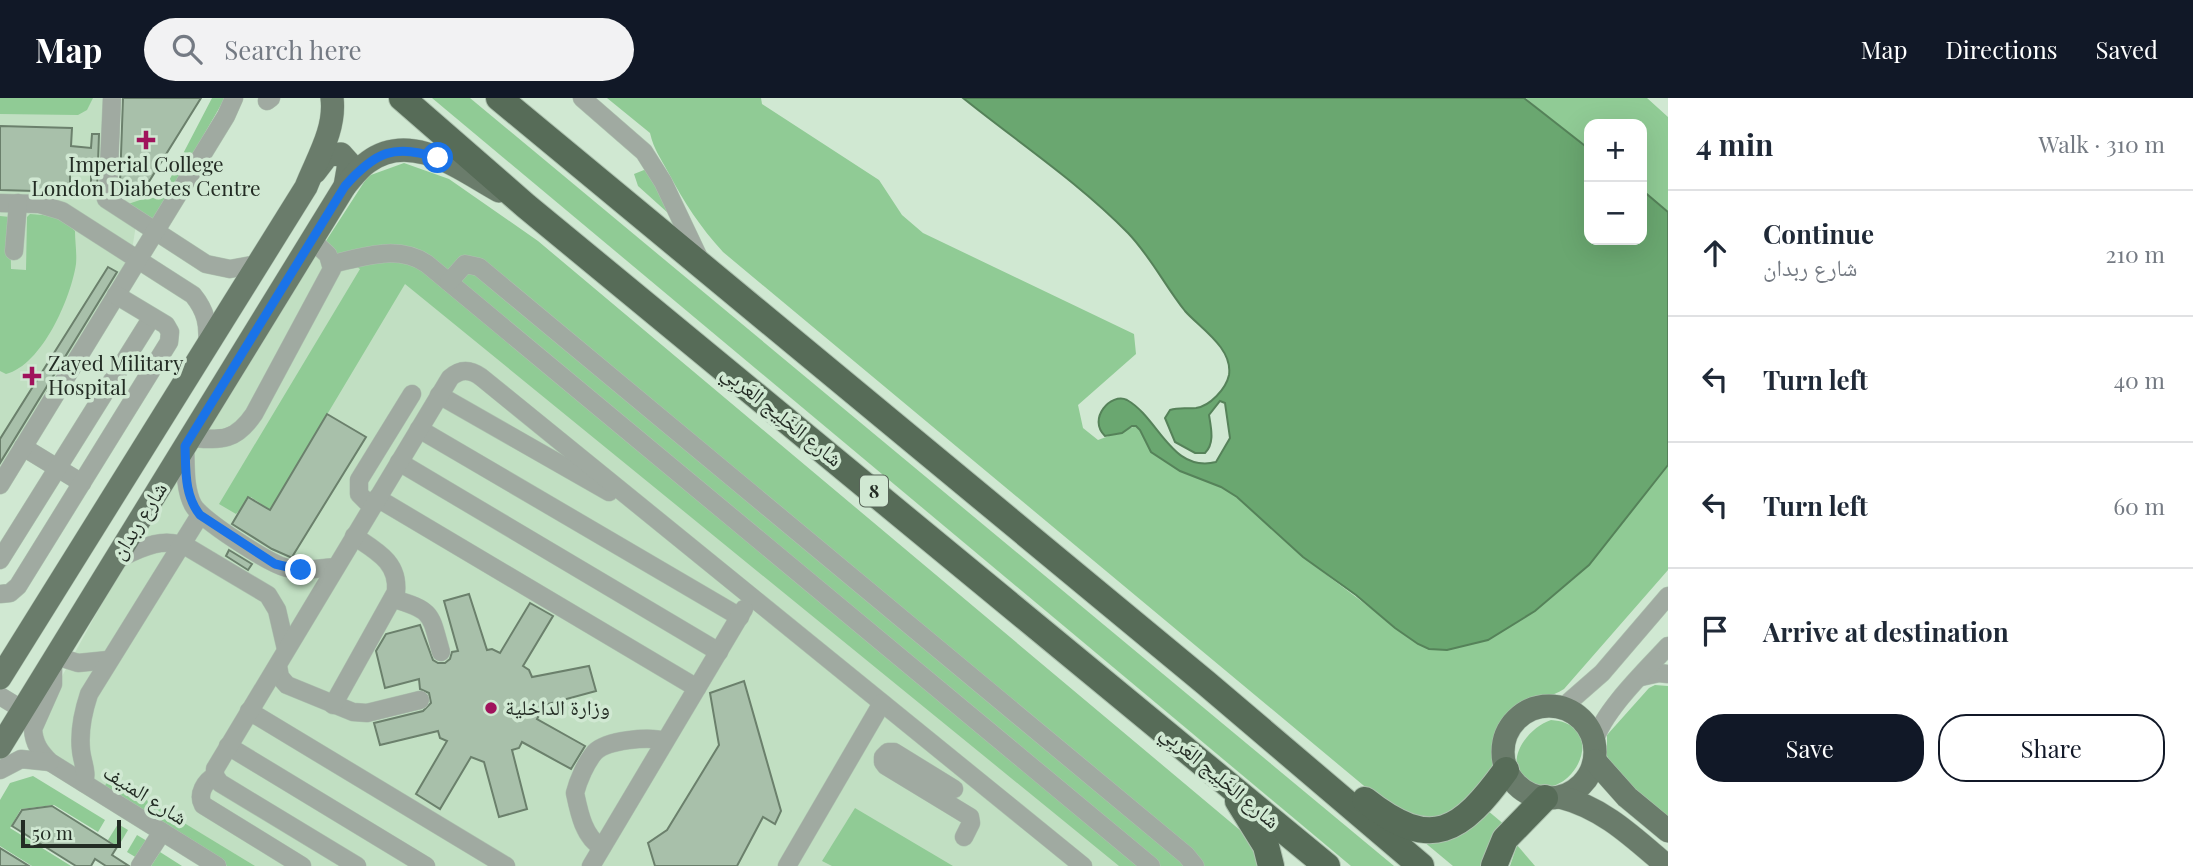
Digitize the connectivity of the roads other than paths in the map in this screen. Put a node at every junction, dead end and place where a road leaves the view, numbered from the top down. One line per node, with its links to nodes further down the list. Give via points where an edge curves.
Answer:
1 (234, 98): 11 (street)
2 (332, 98): 8 (main road, شارع ربدان, via 333,117)
3 (402, 98): 10 (highway, شارع الخَلِيج العَربِي / 8)
4 (499, 98): 15 (highway)
5 (588, 100): 15 (street, via 653,164)
6 (110, 103): 11 (street, via 107,195)
7 (345, 186): 8 (main road, via 349,163 337,153 323,159); 10 (main road, شارع ربدان, via 367,162 408,150 438,158); 12 (main road, شارع ربدان)
8 (306, 187): 16 (main road, شارع ربدان)
9 (9, 203): 13 (street); 14 (street, via 54,208)
10 (526, 206): 80 (highway, شارع الخَلِيج العَربِي / 8)
11 (154, 230): 14 (street); 16 (street, via 218,268)
12 (312, 240): 17 (street); 25 (main road, شارع ربدان)
13 (15, 251)
14 (138, 260): 19 (street); 21 (street, via 200,303 208,323)
15 (701, 263): 62 (highway)
16 (257, 264): 21 (main road, شارع ربدان)
17 (332, 264): 18 (street, via 402,253 416,257); 25 (street, via 245,426 223,439)
18 (449, 282): 38 (street, via 465,264 479,267); 43 (street)
19 (116, 295): 20 (street); 26 (street)
20 (152, 317): 28 (street); 29 (street, via 168,328 169,342)
21 (207, 345): 50 (main road, شارع ربدان)
22 (412, 394): 31 (street, via 359,480 359,494)
23 (439, 395): 24 (street); 33 (street); 33 (street, via 455,373 475,373)
24 (419, 429): 27 (street); 49 (street)
25 (187, 442): 32 (street, via 187,490); 40 (main road, شارع ربدان)
26 (23, 447): 28 (street); 30 (street)
27 (399, 462): 31 (street); 55 (street)
28 (58, 468): 29 (street); 39 (street)
29 (82, 483): 44 (street, via 18,586)
30 (0, 485)
31 (374, 503): 35 (street); 63 (street)
32 (200, 515): 34 (street); 36 (street)
33 (655, 518): 47 (street)
34 (220, 529): 37 (street); 42 (street)
35 (354, 536): 41 (street); 48 (street, via 391,564 397,584)
36 (181, 544): 37 (street); 40 (street, via 155,543); 57 (street)
37 (204, 556): 45 (street)
38 (828, 557): 43 (street); 97 (street)
39 (0, 560)
40 (114, 561): 56 (main road, شارع ربدان)
41 (336, 566): 42 (street); 52 (street)
42 (286, 568): 45 (street)
43 (809, 582): 96 (street)
44 (0, 594)
45 (268, 595): 52 (street, via 277,610)
46 (1668, 596): 68 (street, via 1602,673)
47 (751, 597): 49 (street); 66 (street)
48 (394, 599): 54 (street, via 426,610); 67 (street)
49 (740, 617): 55 (street)
50 (36, 620): 53 (main road); 61 (main road, شارع ربدان)
51 (1668, 646): 60 (street)
52 (286, 649): 58 (street)
53 (0, 651)
54 (441, 652)
55 (719, 652): 63 (street)
56 (55, 658): 57 (street, via 78,663); 69 (main road, شارع ربدان); 75 (street, شارع المنيف, via 52,684 33,729 36,744)
57 (108, 660): 81 (street, via 84,708)
58 (278, 666): 67 (street, via 287,685); 70 (street)
59 (1668, 674): 60 (street)
60 (1641, 677): 74 (street, via 1601,726)
61 (0, 678)
62 (1206, 683): 78 (highway, via 1405,826 1437,830 1462,821); 100 (highway)
63 (697, 688): 72 (street)
64 (0, 696): 69 (street)
65 (420, 700): 67 (street, via 368,713)
66 (882, 703): 77 (street); 94 (street)
67 (333, 705)
68 (1562, 708): 74 (main road, via 1583,721); 78 (main road, via 1536,708 1515,722 1503,745)
69 (23, 710): 71 (main road, شارع ربدان)
70 (249, 711): 73 (street); 92 (street)
71 (3, 734)
72 (665, 741): 86 (street); 86 (street, via 640,738 602,747 592,757 575,793 587,834)
73 (228, 746): 79 (street); 91 (street)
74 (1595, 751): 82 (main road, via 1591,773 1583,784); 83 (main road, via 1627,797)
75 (50, 762): 76 (street, via 21,759); 81 (street, شارع المنيف)
76 (0, 770)
77 (965, 770): 85 (street, via 950,795 970,817); 95 (street)
78 (1506, 770): 82 (main road, via 1522,790)
79 (215, 776): 89 (street, via 202,791 203,805); 90 (street)
80 (1221, 777): 98 (highway, via 1266,846); 99 (highway, شارع الخَلِيج العَربِي / 8)
81 (84, 783): 84 (street, شارع المنيف)
82 (1553, 798): 101 (highway, via 1505,839); 102 (main road, via 1576,801 1604,814)
83 (1668, 831)
84 (162, 832): 87 (street); 88 (street, شارع المنيف)
85 (964, 837)
86 (603, 847): 93 (street)
87 (140, 866)
88 (217, 866)
89 (302, 866)
90 (357, 866)
91 (426, 866)
92 (506, 866)
93 (591, 866)
94 (787, 866)
95 (1083, 866)
96 (1151, 866)
97 (1195, 866)
98 (1271, 866)
99 (1327, 866)
100 (1421, 866)
101 (1494, 866)
102 (1667, 866)

